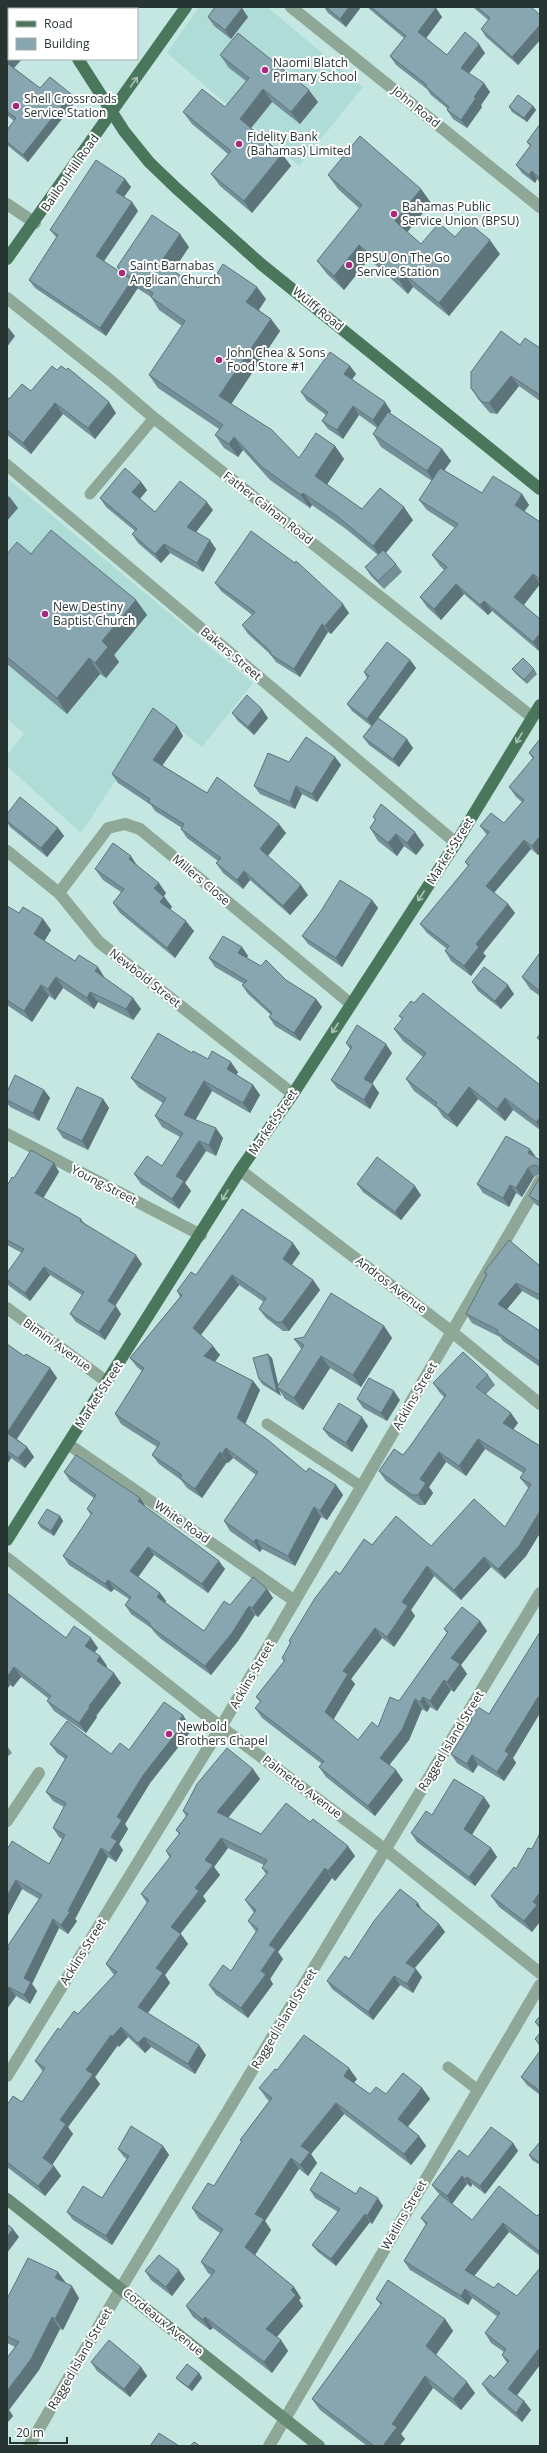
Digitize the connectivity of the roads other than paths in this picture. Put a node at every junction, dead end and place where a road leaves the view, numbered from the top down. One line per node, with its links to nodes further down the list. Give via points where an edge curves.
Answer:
1 (186, 7): 4 (main road, Baillou Hill Road, one-way to 1)
2 (291, 7): 6 (street, John Road)
3 (79, 60): 4 (main road, Wulff Road)
4 (111, 114): 7 (main road, Baillou Hill Road); 12 (main road, Wulff Road, via 149,162 261,264)
5 (7, 204): 7 (street)
6 (540, 207)
7 (34, 223): 8 (main road, Baillou Hill Road)
8 (7, 259)
9 (7, 298): 10 (street, Father Calnan Road)
10 (154, 418): 13 (lane); 15 (street, Father Calnan Road)
11 (7, 465): 16 (street, Bakers Street)
12 (540, 489)
13 (90, 494)
14 (540, 705): 15 (main road, Market Street)
15 (532, 717): 16 (main road, Market Street, one-way to 16)
16 (456, 843): 19 (main road, Market Street, one-way to 19)
17 (7, 851): 18 (street, Newbold Street)
18 (59, 893): 19 (street, Millers Close, via 108,828 125,824 140,829); 20 (street, Newbold Street, via 99,942)
19 (351, 1004): 20 (main road, Market Street, one-way to 20)
20 (293, 1094): 22 (main road, Market Street)
21 (7, 1134): 24 (street, Young Street)
22 (240, 1170): 24 (main road, Market Street, one-way to 24); 26 (street, Andros Avenue)
23 (540, 1181): 26 (street, Acklins Street)
24 (201, 1235): 27 (main road, Market Street)
25 (7, 1308): 27 (street, Bimini Avenue)
26 (452, 1332): 28 (street, Andros Avenue); 31 (street, Acklins Street)
27 (107, 1382): 30 (main road, Market Street)
28 (540, 1404)
29 (267, 1424): 31 (lane)
30 (68, 1444): 32 (main road, Market Street); 35 (street, White Road)
31 (362, 1486): 35 (street, Acklins Street)
32 (7, 1540)
33 (7, 1558): 36 (street, Palmetto Avenue)
34 (540, 1593): 39 (street, Ragged Island Street)
35 (295, 1601): 36 (street, Acklins Street)
36 (221, 1727): 39 (street, Palmetto Avenue); 43 (street, Acklins Street)
37 (40, 1773): 38 (street)
38 (7, 1821)
39 (386, 1850): 40 (street, Palmetto Avenue); 46 (street, Ragged Island Street)
40 (540, 1973)
41 (540, 1985): 44 (street, Watlins Street)
42 (448, 2067): 44 (lane)
43 (7, 2076)
44 (478, 2090): 47 (street, Watlins Street)
45 (7, 2199): 46 (street, Cordeaux Avenue)
46 (121, 2288): 47 (street, Cordeaux Avenue); 48 (street, Ragged Island Street)
47 (285, 2419): 49 (street, Watlins Street); 50 (street, Cordeaux Avenue)
48 (29, 2446)
49 (269, 2446)
50 (319, 2446)

